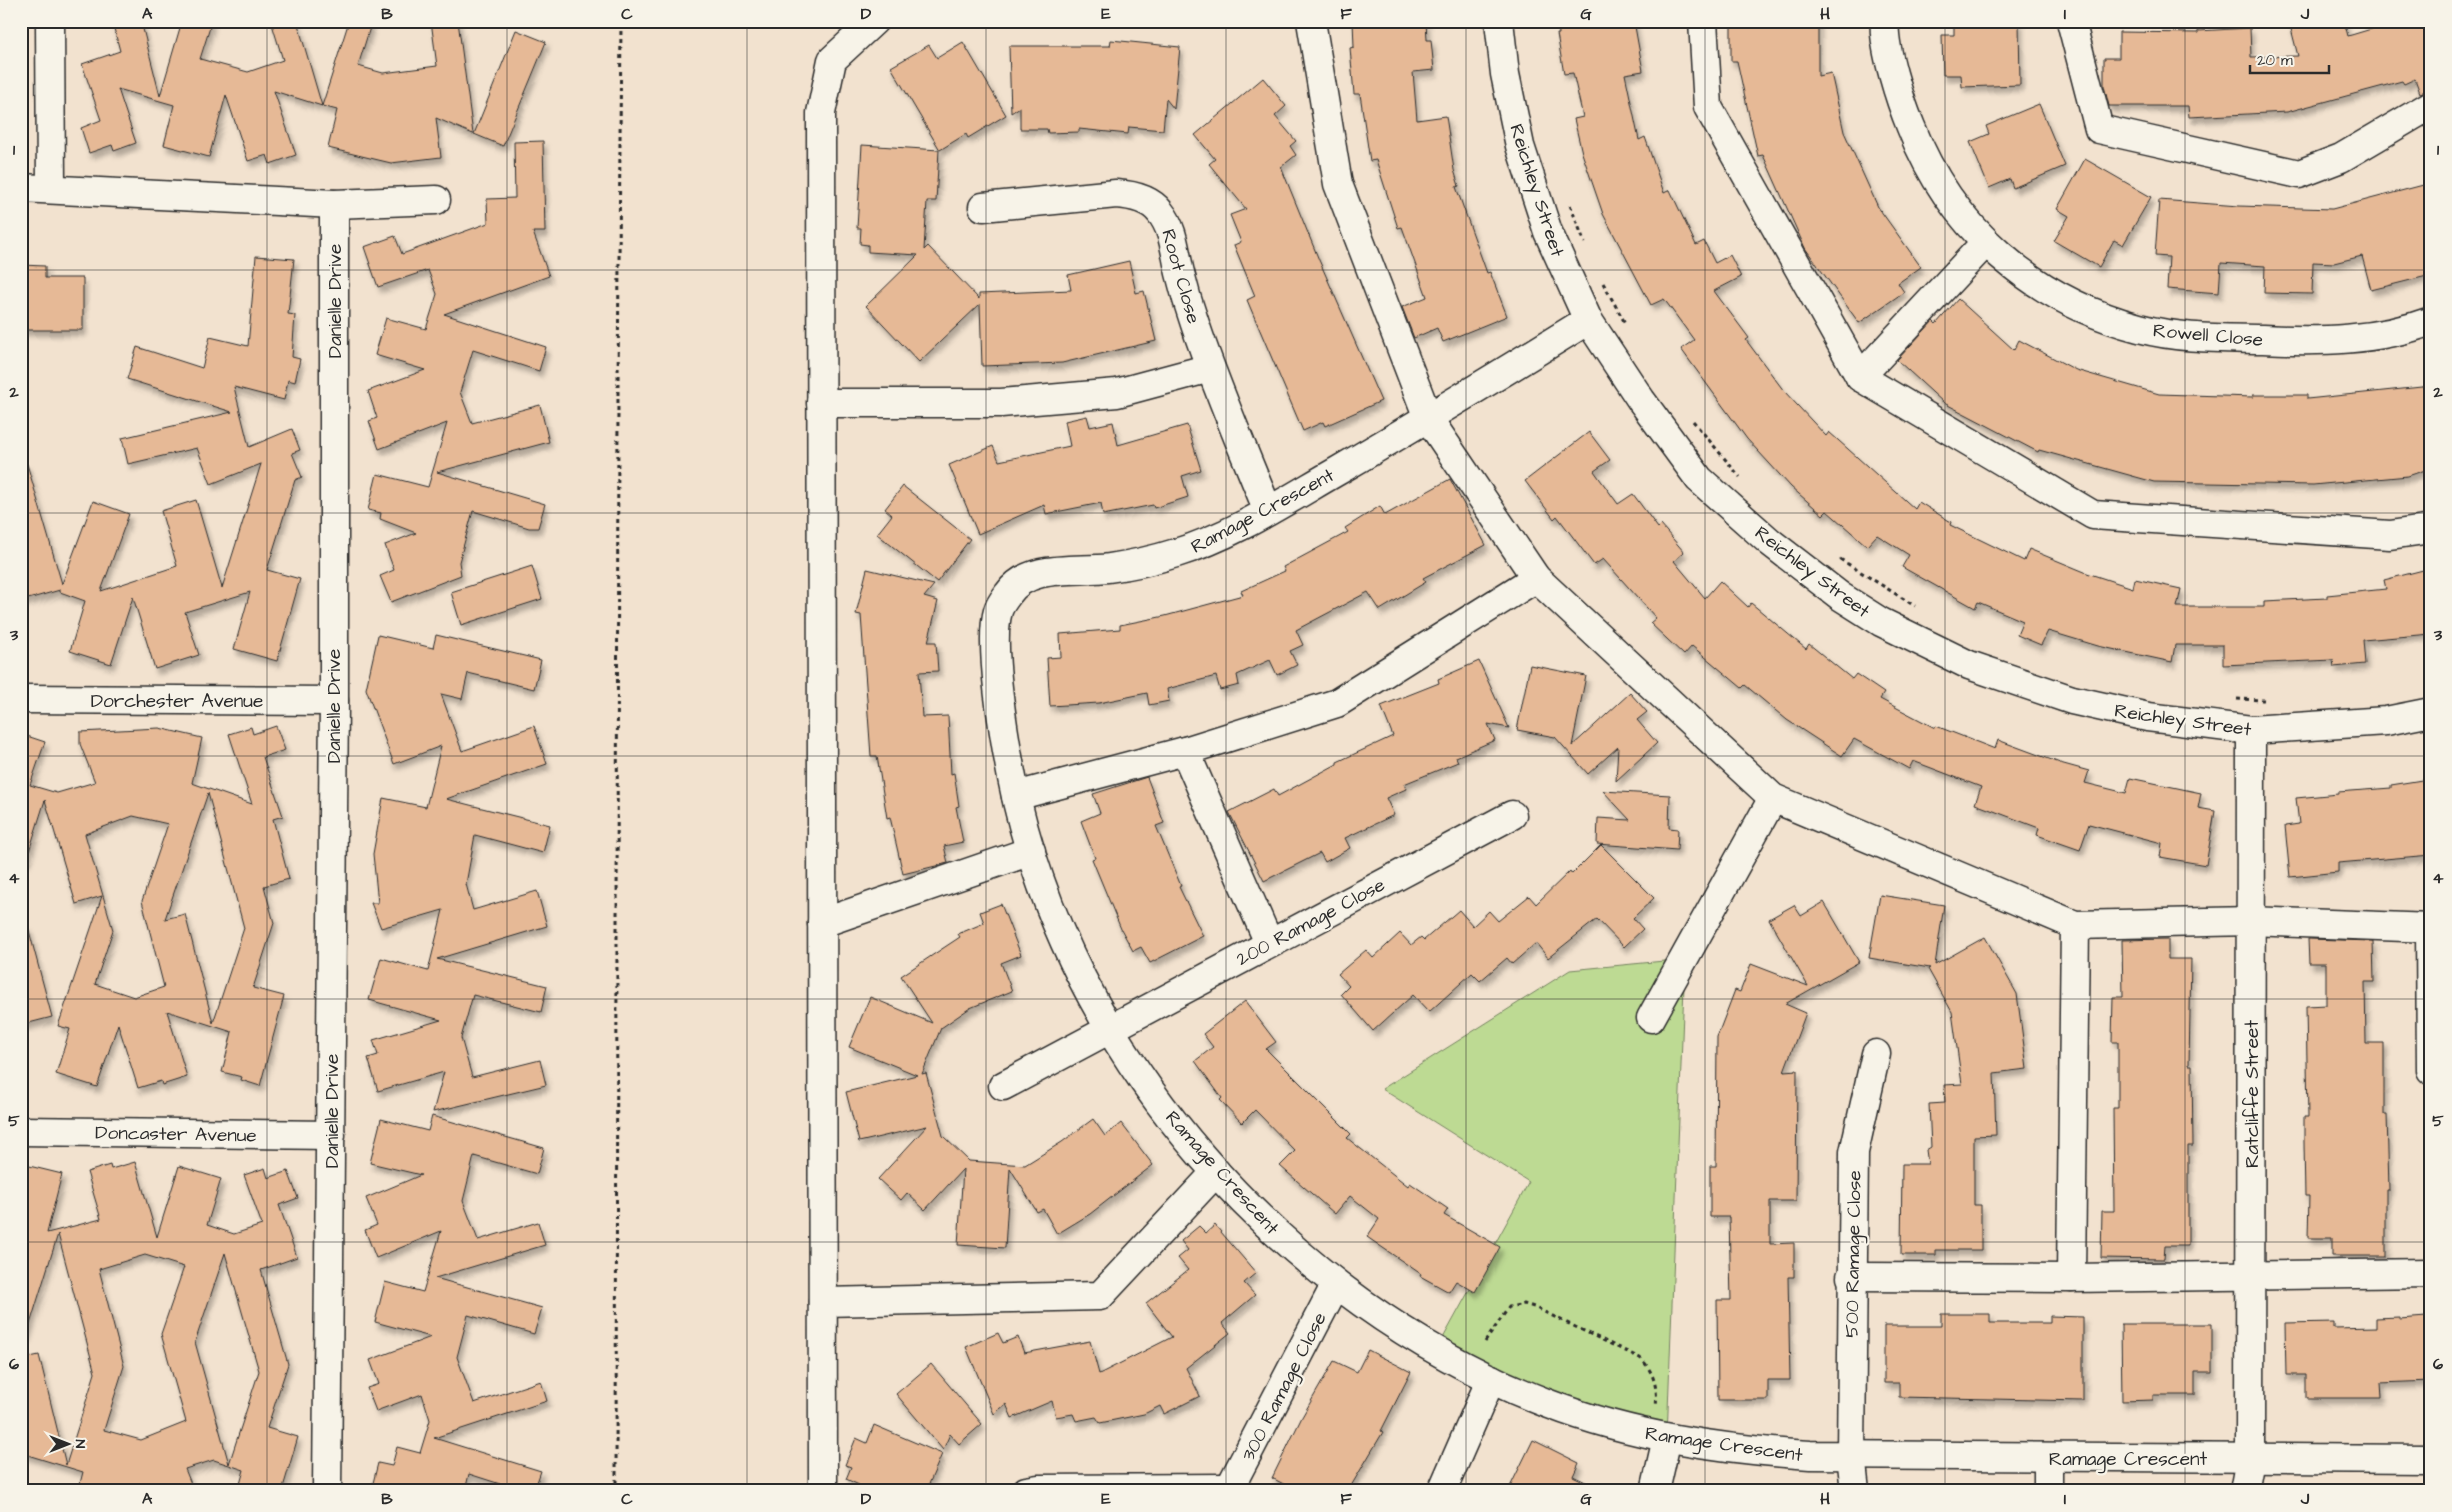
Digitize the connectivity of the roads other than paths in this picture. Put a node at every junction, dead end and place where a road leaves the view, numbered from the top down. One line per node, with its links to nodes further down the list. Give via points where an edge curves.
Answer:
1 (50, 21): 10 (street)
2 (874, 21): 19 (street, via 832,60 821,113)
3 (1311, 21): 20 (street, via 1338,184)
4 (1499, 21): 15 (street, Reichley Street, via 1505,74 1520,146 1548,232)
5 (1703, 21): 18 (street, via 1708,106)
6 (1885, 21): 14 (street, Rowell Close, via 1891,63 1905,113 1924,158)
7 (2071, 21): 8 (street, via 2099,129 2299,174 2342,158)
8 (2431, 105)
9 (21, 188): 10 (street)
10 (52, 189): 12 (street)
11 (436, 200): 12 (street)
12 (334, 204): 25 (street, Danielle Drive)
13 (983, 207): 17 (street, Root Close, via 1116,194 1131,195 1159,210 1172,236 1180,274)
14 (1985, 243): 16 (street, Rowell Close, via 2019,272 2097,315 2175,335 2298,341 2342,339 2388,333); 18 (street)
15 (1588, 320): 20 (street, Ramage Crescent); 27 (street, Reichley Street, via 1699,479 1770,542 1840,596 1881,622 1969,665 2072,700 2148,718)
16 (2431, 321)
17 (1210, 368): 19 (street, via 1117,393 1001,403); 21 (street, Root Close)
18 (1860, 376): 22 (street, via 2093,515 2390,535)
19 (821, 403): 34 (street)
20 (1428, 418): 21 (street, Ramage Crescent); 23 (street)
21 (1268, 511): 29 (street, Ramage Crescent, via 1207,542 1176,553 1121,566 1037,574 1014,586 998,610 996,627 1002,714)
22 (2431, 529)
23 (1536, 578): 28 (street, via 1336,703); 30 (street)
24 (21, 699): 25 (street, Dorchester Avenue)
25 (334, 701): 44 (street, Danielle Drive)
26 (2431, 712): 27 (street, Reichley Street, via 2376,722)
27 (2252, 730): 33 (street, Ratcliffe Street)
28 (1185, 751): 29 (street); 37 (street)
29 (1016, 796): 32 (street, Ramage Crescent)
30 (1773, 798): 35 (street); 38 (street)
31 (1512, 815): 37 (street, 200 Ramage Close)
32 (1031, 851): 34 (street); 39 (street, Ramage Crescent, via 1050,908)
33 (2252, 921): 35 (street); 36 (street); 47 (street, Ratcliffe Street)
34 (822, 924): 51 (street)
35 (2075, 925): 49 (street)
36 (2430, 928): 41 (street)
37 (1269, 943): 39 (street, 200 Ramage Close)
38 (1651, 1018)
39 (1110, 1030): 42 (street, 200 Ramage Close); 45 (street, Ramage Crescent, via 1151,1092)
40 (1876, 1054): 48 (street, 500 Ramage Close, via 1854,1152)
41 (2431, 1070)
42 (1002, 1086)
43 (21, 1131): 44 (street, Doncaster Avenue)
44 (331, 1135): 59 (street, Danielle Drive)
45 (1216, 1172): 50 (street, Ramage Crescent, via 1296,1251); 51 (street, via 1100,1296)
46 (2431, 1273): 47 (street)
47 (2251, 1274): 49 (street); 56 (street, Ratcliffe Street)
48 (1851, 1277): 49 (street); 54 (street, 500 Ramage Close)
49 (2071, 1278)
50 (1336, 1284): 52 (street, Ramage Crescent, via 1379,1315); 58 (street, 300 Ramage Close)
51 (823, 1302): 60 (street)
52 (1491, 1379): 53 (street, Ramage Crescent, via 1549,1404); 62 (street)
53 (1668, 1438): 54 (street, Ramage Crescent, via 1770,1452); 63 (street)
54 (1850, 1456): 55 (street, Ramage Crescent); 64 (street, 500 Ramage Close)
55 (2048, 1458): 56 (street, Ramage Crescent); 65 (street)
56 (2250, 1459): 57 (street, Ramage Crescent); 66 (street, Ratcliffe Street)
57 (2431, 1459)
58 (1229, 1489): 61 (street, 300 Ramage Close, via 1038,1488)
59 (327, 1491)
60 (823, 1491)
61 (1026, 1491)
62 (1442, 1491)
63 (1655, 1491)
64 (1855, 1491)
65 (2048, 1491)
66 (2244, 1491)

